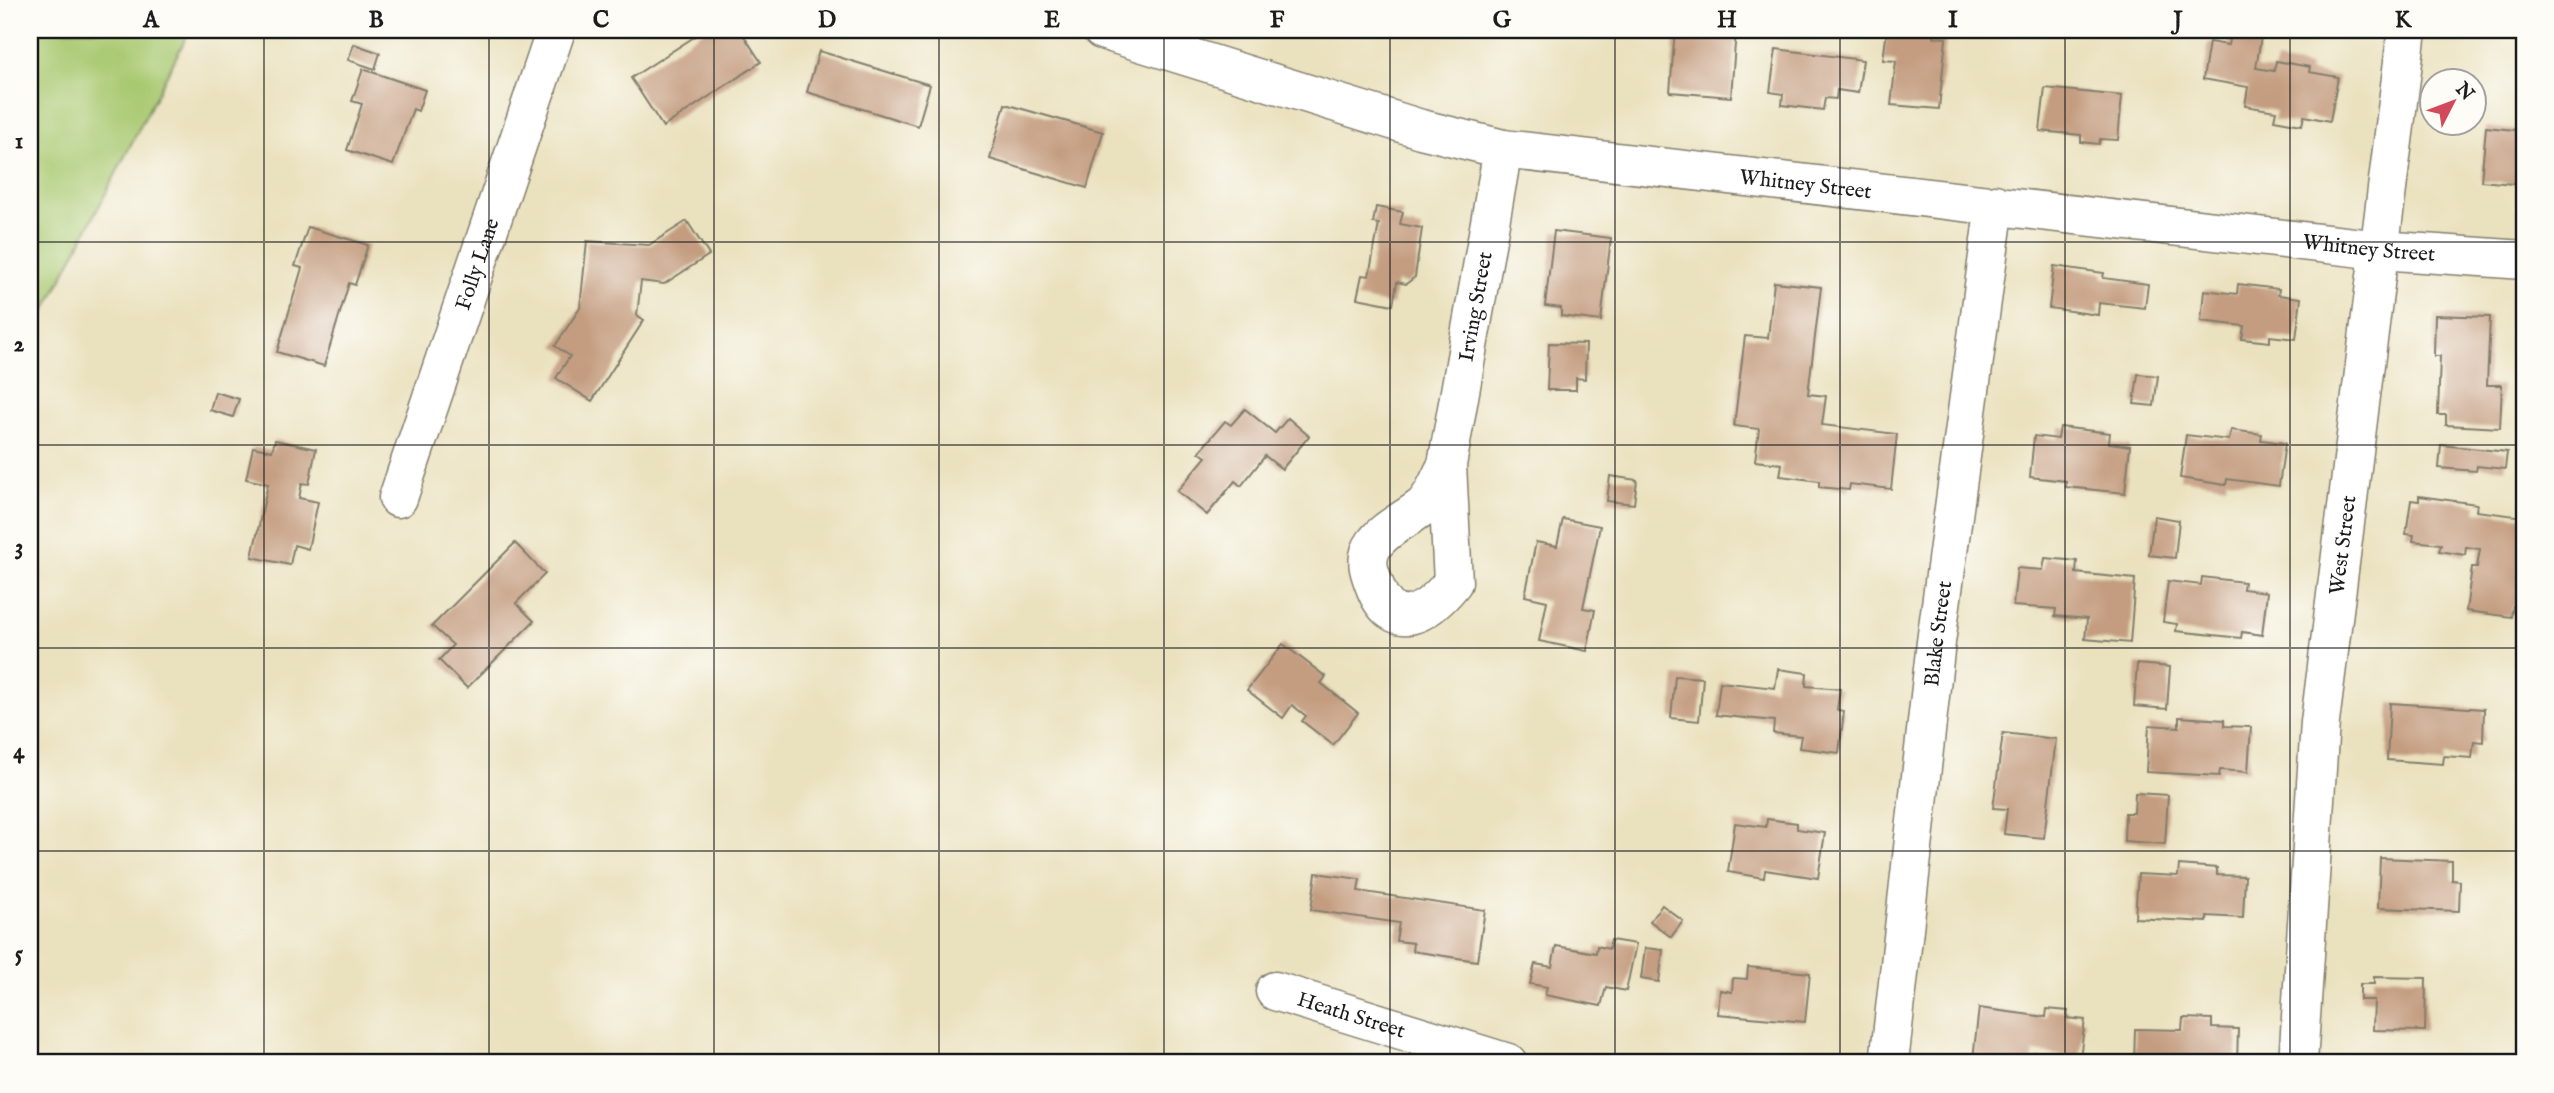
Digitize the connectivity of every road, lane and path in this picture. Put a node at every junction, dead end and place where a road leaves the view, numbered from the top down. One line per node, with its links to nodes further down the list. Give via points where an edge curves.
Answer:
1 (556, 30): 9 (street, Folly Lane)
2 (1102, 30): 4 (street, Whitney Street, via 1421,129)
3 (2407, 30): 6 (street, West Street)
4 (1503, 149): 5 (street, Whitney Street); 8 (street, Irving Street)
5 (1995, 204): 6 (street, Whitney Street); 12 (street, Blake Street, via 1936,642)
6 (2380, 250): 7 (street, Whitney Street); 13 (street, West Street, via 2320,722)
7 (2524, 260)
8 (1447, 465)
9 (398, 498)
10 (1275, 991): 11 (street, Heath Street)
11 (1508, 1063)
12 (1889, 1063)
13 (2298, 1063)

